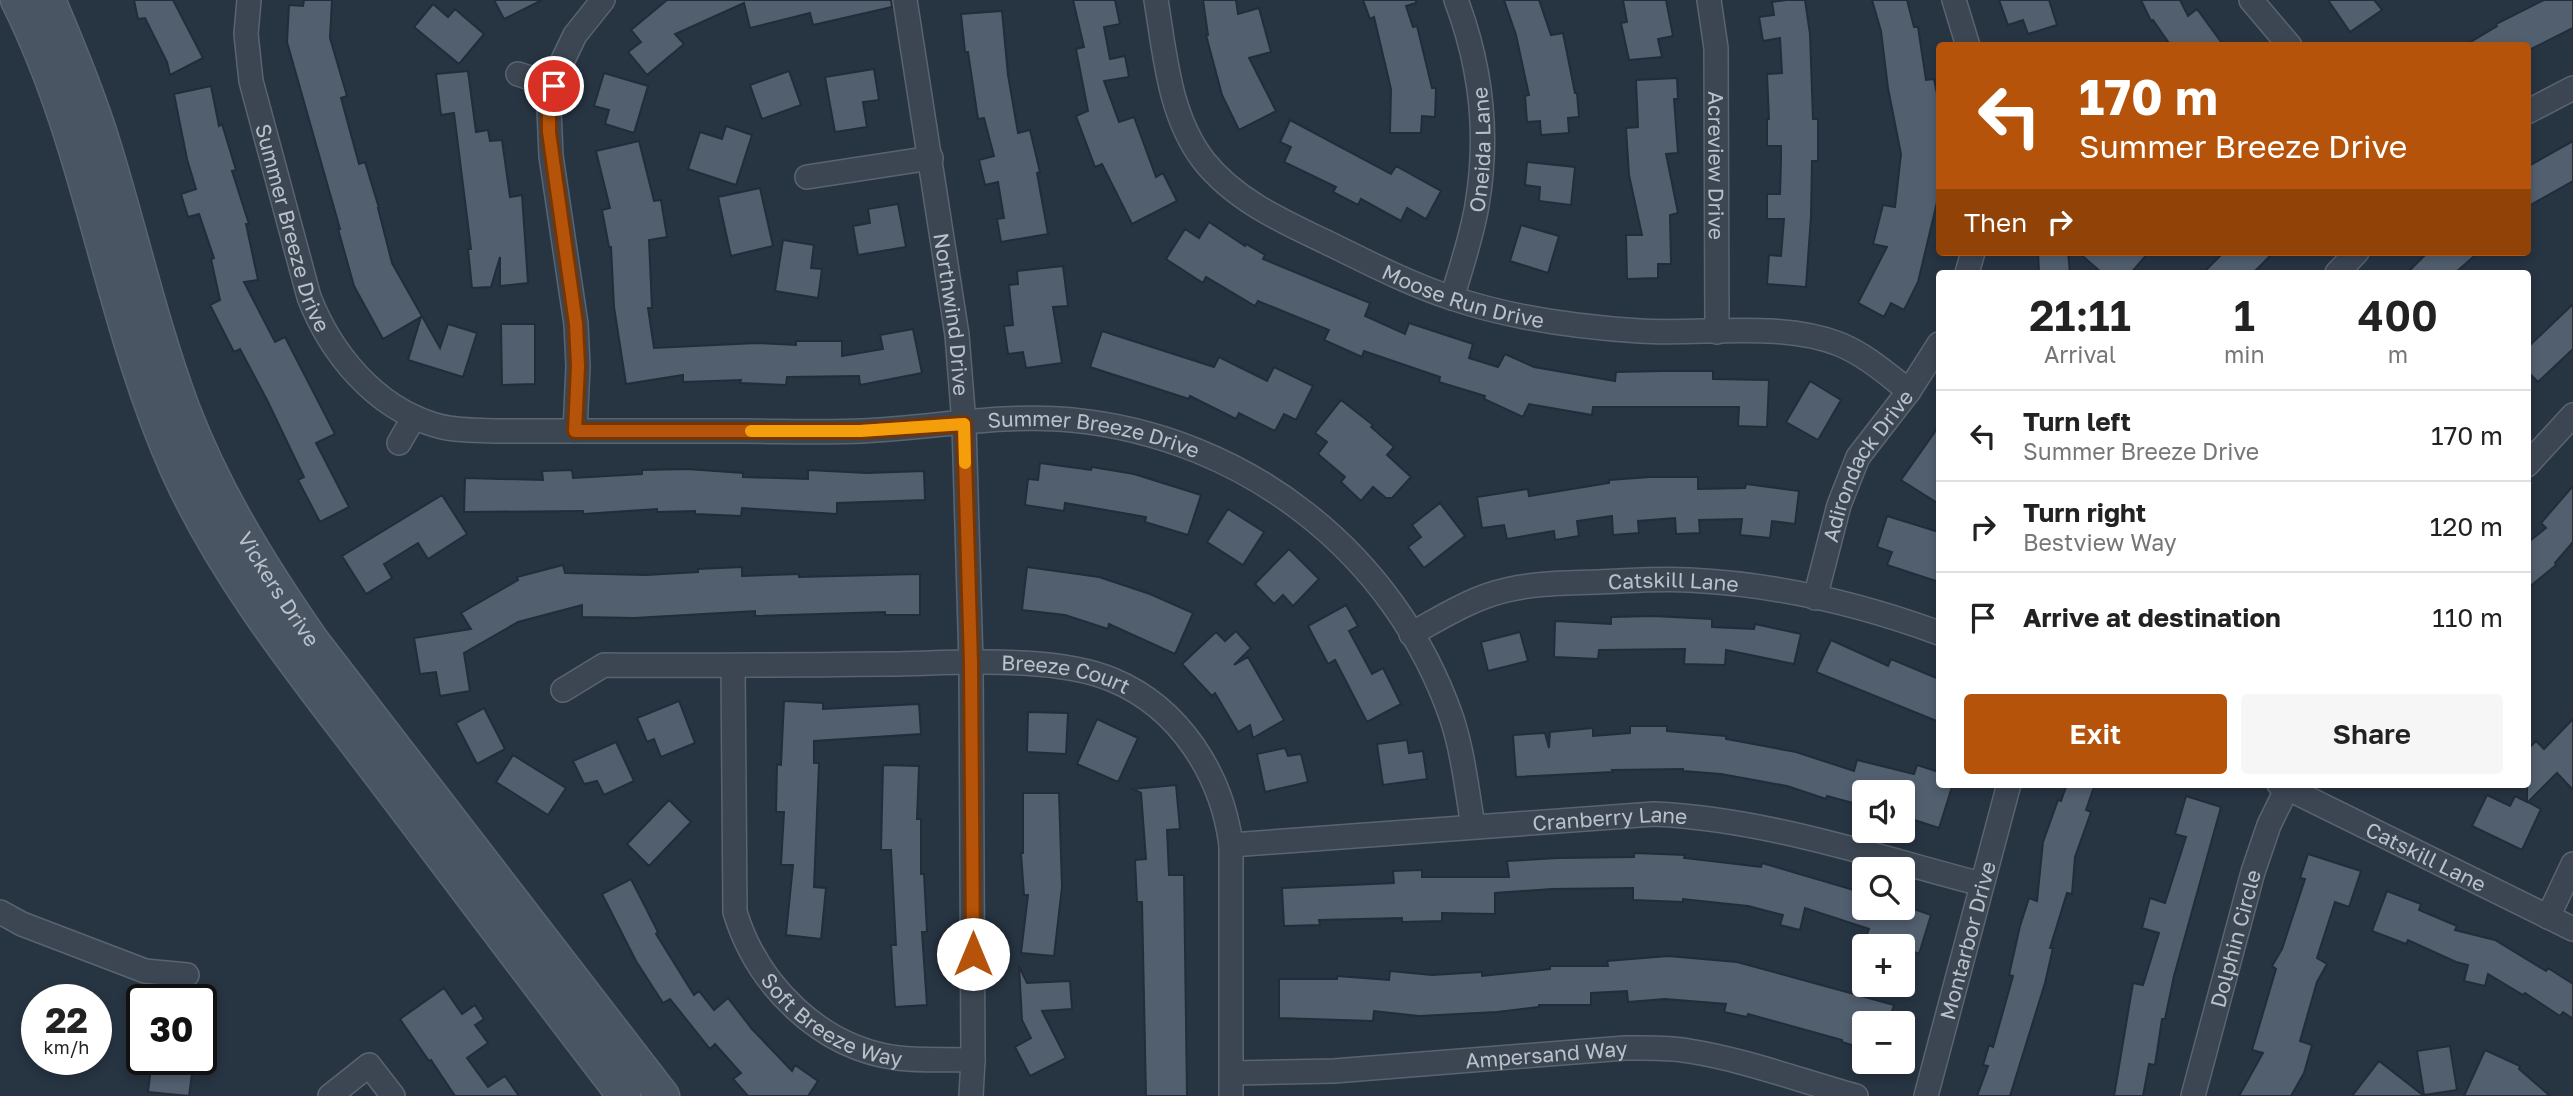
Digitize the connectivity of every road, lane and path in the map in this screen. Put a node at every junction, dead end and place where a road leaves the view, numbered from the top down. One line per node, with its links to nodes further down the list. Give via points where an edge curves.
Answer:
1 (18, 0): 52 (main road, Vickers Drive, via 84,172 144,386 177,470 218,550 281,644)
2 (49, 0): 53 (main road, Vickers Drive, via 100,131 183,408 241,530 312,640)
3 (249, 0): 26 (street, Summer Breeze Drive, via 246,34 251,81 319,324 372,390)
4 (603, 0): 14 (street, via 575,36)
5 (905, 0): 17 (street, Northwind Drive)
6 (1156, 0): 21 (street, Moose Run Drive, via 1177,109 1203,159 1222,180 1302,231)
7 (1456, 0): 21 (street, Oneida Lane, via 1474,56 1483,127 1477,205)
8 (1709, 0): 22 (street, Acreview Drive, via 1716,61)
9 (1954, 0): 11 (street)
10 (2251, 0): 12 (street)
11 (1967, 42)
12 (2287, 42)
13 (518, 74): 14 (street)
14 (554, 86): 28 (street, via 549,132 576,324)
15 (2573, 88): 16 (street)
16 (2531, 111)
17 (930, 158): 18 (street); 27 (street, Northwind Drive, via 957,335)
18 (807, 177)
19 (2353, 256): 20 (street)
20 (2340, 270)
21 (1452, 298): 22 (street, Moose Run Drive, via 1579,325)
22 (1717, 332): 24 (street, Moose Run Drive, via 1792,332 1841,344 1869,359)
23 (1936, 349): 24 (street, Adirondack Drive)
24 (1909, 391): 31 (street, Adirondack Drive, via 1858,457 1847,480)
25 (2573, 415): 30 (street)
26 (414, 417): 28 (street, Summer Breeze Drive, via 456,428); 29 (street)
27 (964, 424): 28 (street, Summer Breeze Drive, via 860,431); 33 (street, Summer Breeze Drive, via 1027,419 1105,424 1143,431 1223,461 1300,508 1339,541 1370,574); 34 (street, Northwind Drive)
28 (575, 431)
29 (399, 443)
30 (2531, 461)
31 (1815, 597): 32 (street, Catskill Lane); 33 (street, Catskill Lane, via 1688,580 1525,587 1492,594)
32 (1936, 632)
33 (1411, 634): 40 (street, Summer Breeze Drive, via 1453,722)
34 (971, 663): 35 (street, Breeze Court); 41 (street, Breeze Court, via 1048,664 1081,670 1142,695 1167,714 1208,768); 48 (street, Northwind Drive)
35 (733, 666): 36 (street, Breeze Court, via 604,665); 48 (street, Soft Breeze Way, via 724,914 742,933 766,974 801,1015 823,1031 899,1058)
36 (563, 690)
37 (2008, 788): 43 (street, Montarbor Drive)
38 (2284, 788): 57 (street, Dolphin Circle, via 2253,872)
39 (2291, 788): 45 (street, Catskill Lane)
40 (1473, 826): 41 (street, Cranberry Lane); 43 (street, Cranberry Lane, via 1654,814 1729,820)
41 (1231, 845): 49 (street, Breeze Court)
42 (2573, 864): 45 (street)
43 (1981, 884): 56 (street, Montarbor Drive)
44 (0, 912): 47 (street, via 145,971)
45 (2548, 917): 46 (street, Catskill Lane)
46 (2573, 929)
47 (187, 975)
48 (973, 1060): 54 (street, Northwind Drive)
49 (1231, 1085): 55 (street, Ampersand Way, via 1334,1071 1661,1048 1722,1058)
50 (330, 1096): 51 (street, via 369,1065)
51 (393, 1096)
52 (624, 1096)
53 (663, 1096)
54 (971, 1096)
55 (1856, 1096)
56 (1926, 1096)
57 (2193, 1096)

